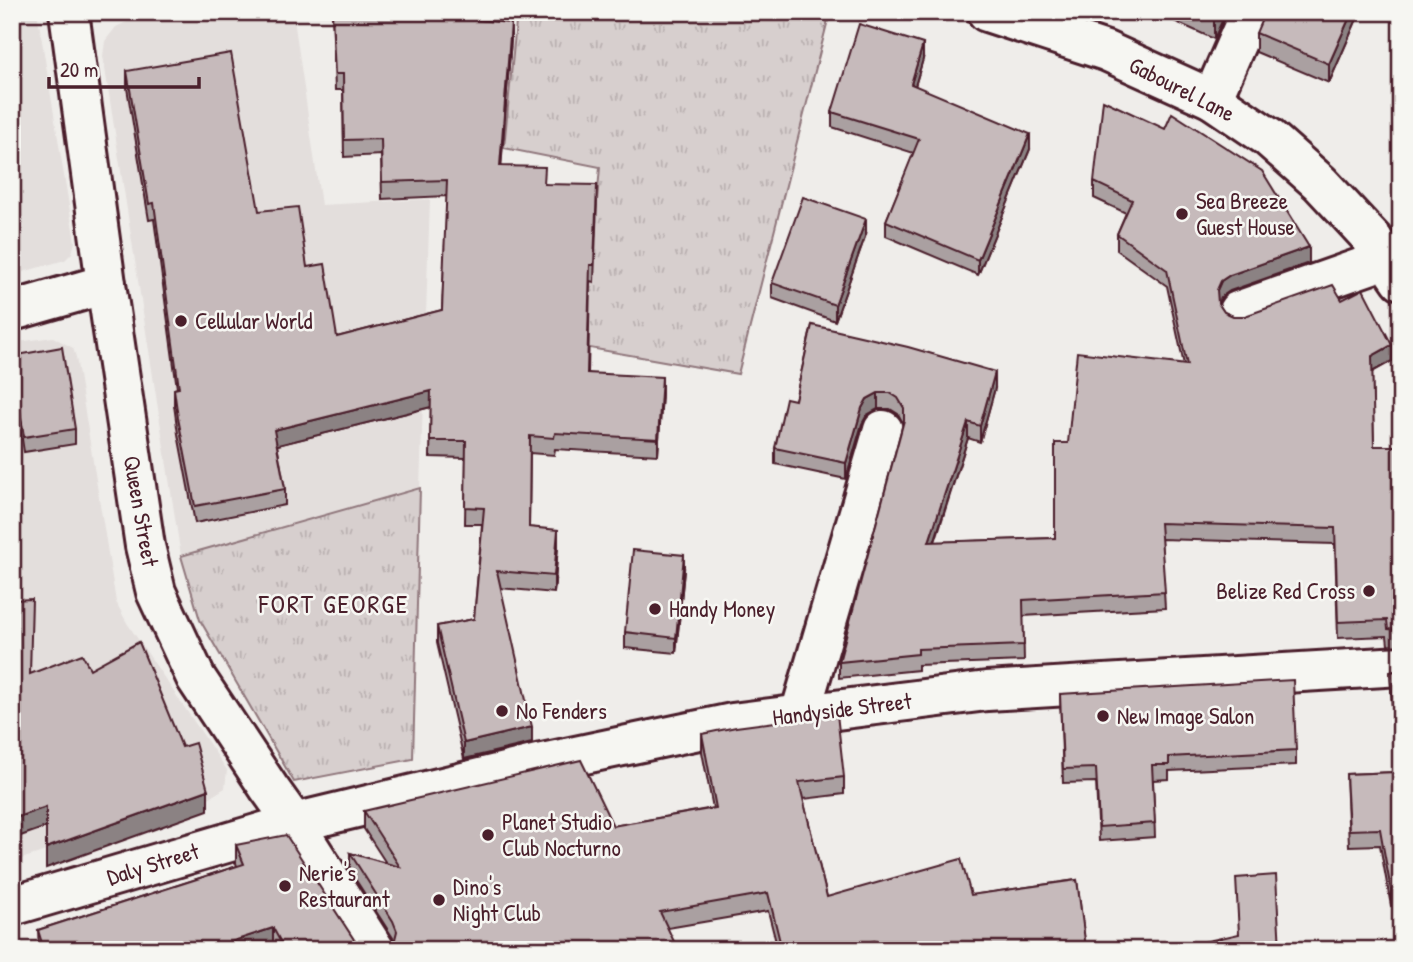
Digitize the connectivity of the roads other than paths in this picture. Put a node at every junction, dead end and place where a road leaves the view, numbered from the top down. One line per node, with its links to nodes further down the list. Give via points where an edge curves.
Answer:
1 (69, 12): 6 (street, Queen Street)
2 (987, 12): 4 (street, Gabourel Lane, via 1106,51)
3 (1250, 12): 4 (street)
4 (1212, 99): 5 (street, Gabourel Lane, via 1268,137 1320,183)
5 (1393, 269): 8 (street)
6 (106, 284): 7 (street); 12 (street, Queen Street, via 156,592 197,678)
7 (12, 311)
8 (1238, 311)
9 (883, 430): 11 (street)
10 (1401, 666): 11 (street, Handyside Street, via 987,691)
11 (800, 714): 12 (street, Handyside Street, via 732,723 542,763)
12 (294, 822): 13 (street, Daly Street); 14 (street, Queen Street)
13 (12, 906)
14 (375, 950)

